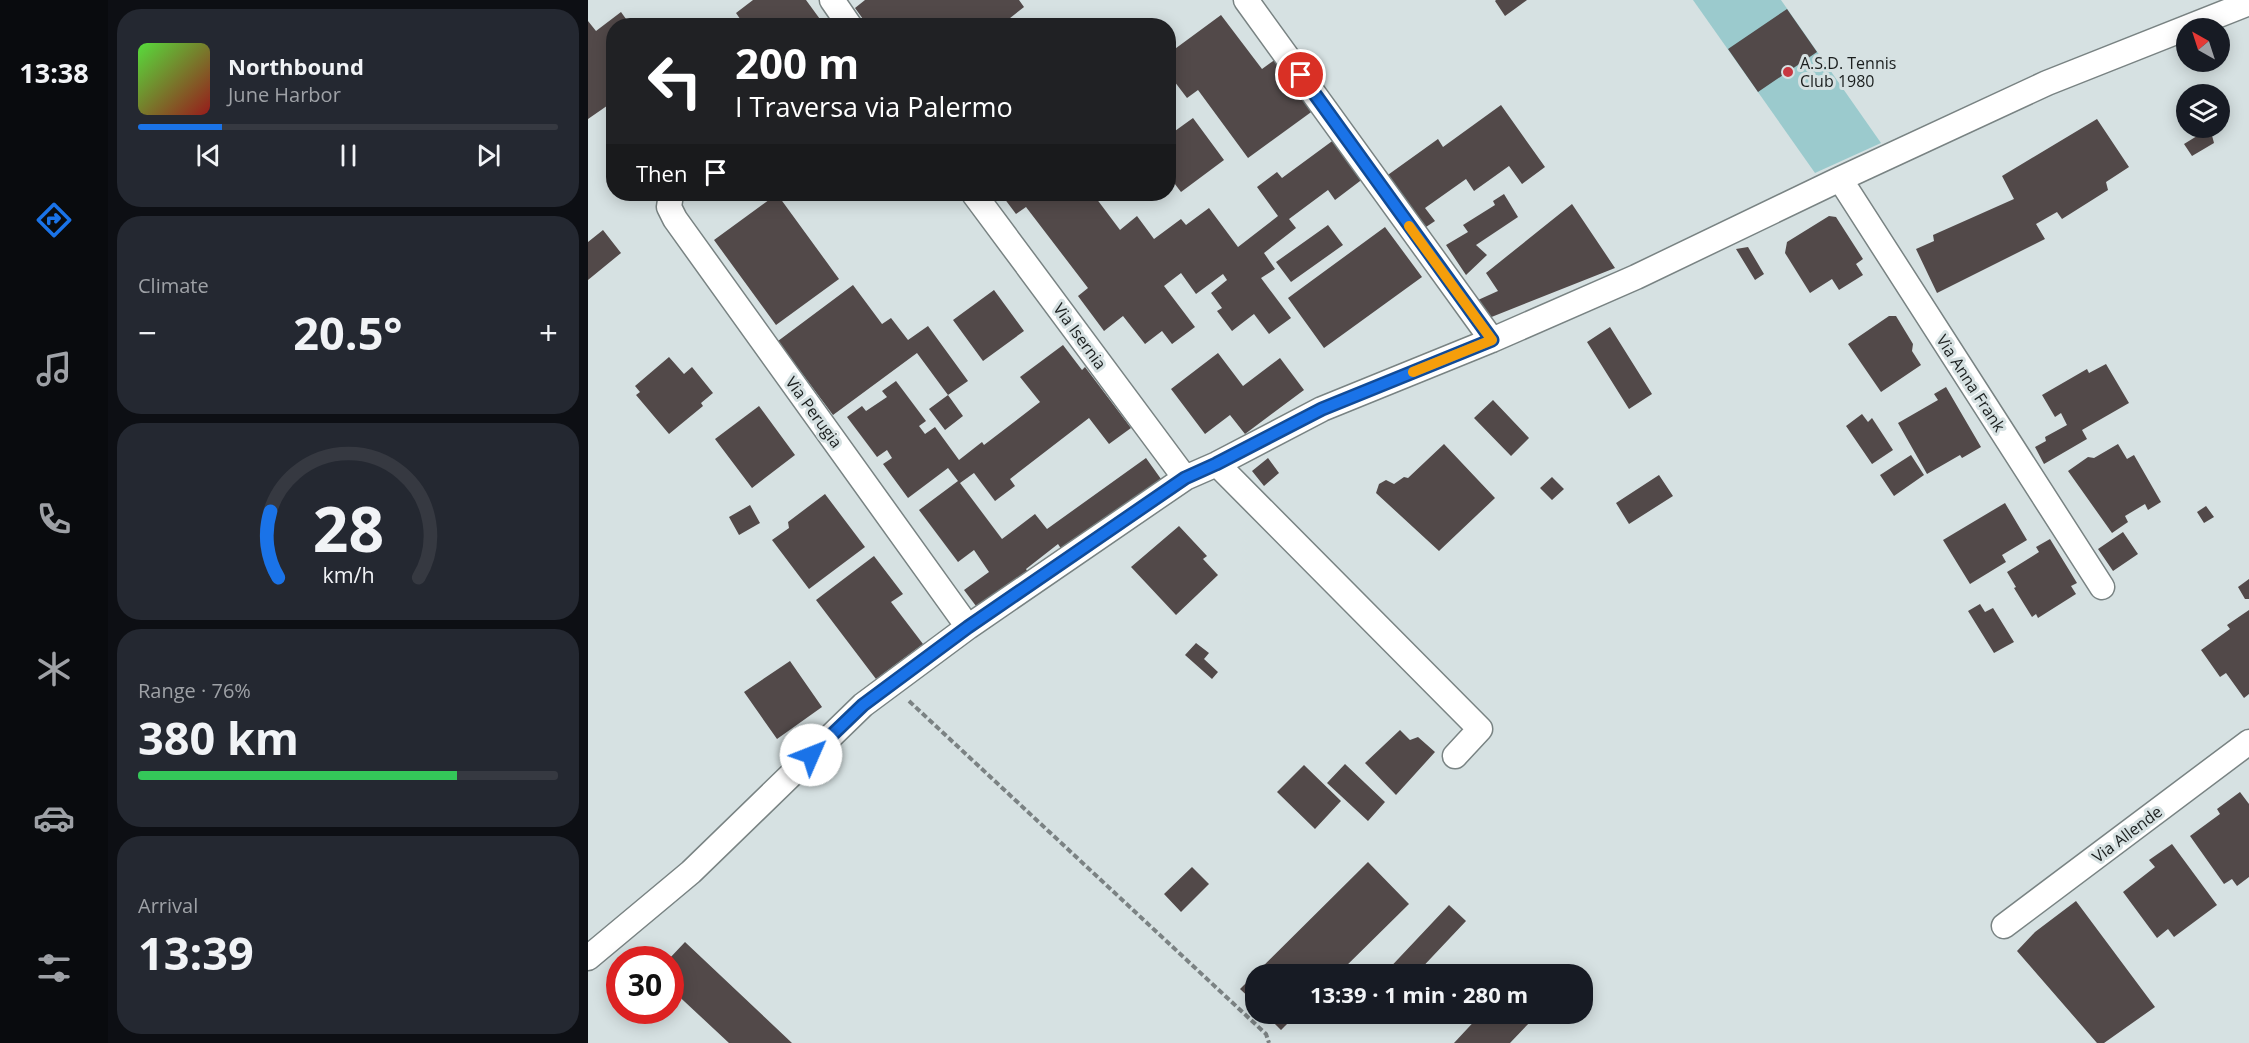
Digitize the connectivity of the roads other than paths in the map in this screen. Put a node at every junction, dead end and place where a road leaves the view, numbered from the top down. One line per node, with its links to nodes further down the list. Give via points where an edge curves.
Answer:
1 (832, 0): 4 (street)
2 (1246, 0): 8 (street)
3 (2249, 3): 5 (street, via 2047,83)
4 (844, 18)
5 (1840, 179): 8 (street, via 1636,277); 11 (street, Via Anna Frank)
6 (670, 201): 12 (street, Via Perugia, via 675,219)
7 (980, 201): 10 (street, Via Isernia)
8 (1492, 340): 9 (street, via 1322,409)
9 (1216, 464): 10 (street); 14 (street, via 1480,729)
10 (1185, 478): 12 (street)
11 (2102, 587)
12 (968, 627): 16 (street, via 863,705 691,872)
13 (2249, 742): 15 (street, Via Allende)
14 (1455, 756)
15 (2004, 926)
16 (588, 958)

